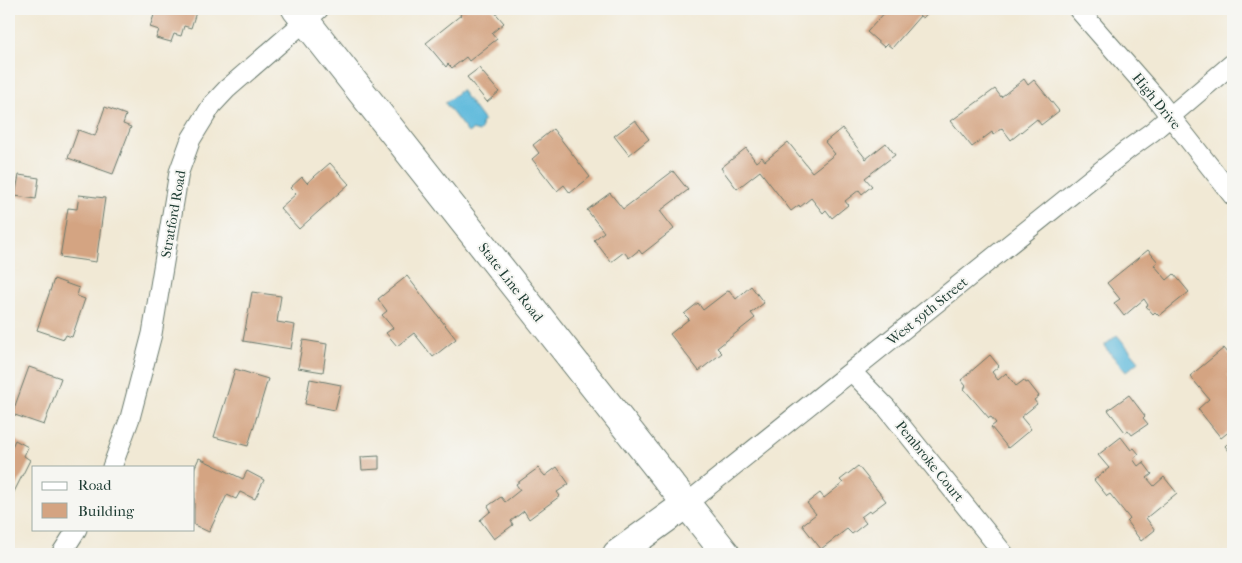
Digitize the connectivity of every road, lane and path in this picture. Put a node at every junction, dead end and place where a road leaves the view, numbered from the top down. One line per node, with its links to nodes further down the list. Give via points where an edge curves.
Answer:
1 (1078, 9): 4 (street, High Drive)
2 (307, 12): 7 (street, Stratford Road, via 212,105 191,139 179,172 152,334 130,418); 8 (main road, State Line Road)
3 (1233, 63): 4 (street, West 59th Street)
4 (1170, 117): 5 (street, High Drive); 6 (street, West 59th Street)
5 (1233, 196)
6 (852, 372): 8 (street, West 59th Street); 13 (street, Pembroke Court, via 886,407)
7 (112, 466)
8 (686, 504): 11 (main road, West 59th Street); 12 (main road, State Line Road)
9 (77, 530): 10 (street)
10 (61, 554)
11 (617, 554)
12 (726, 554)
13 (1004, 554)

